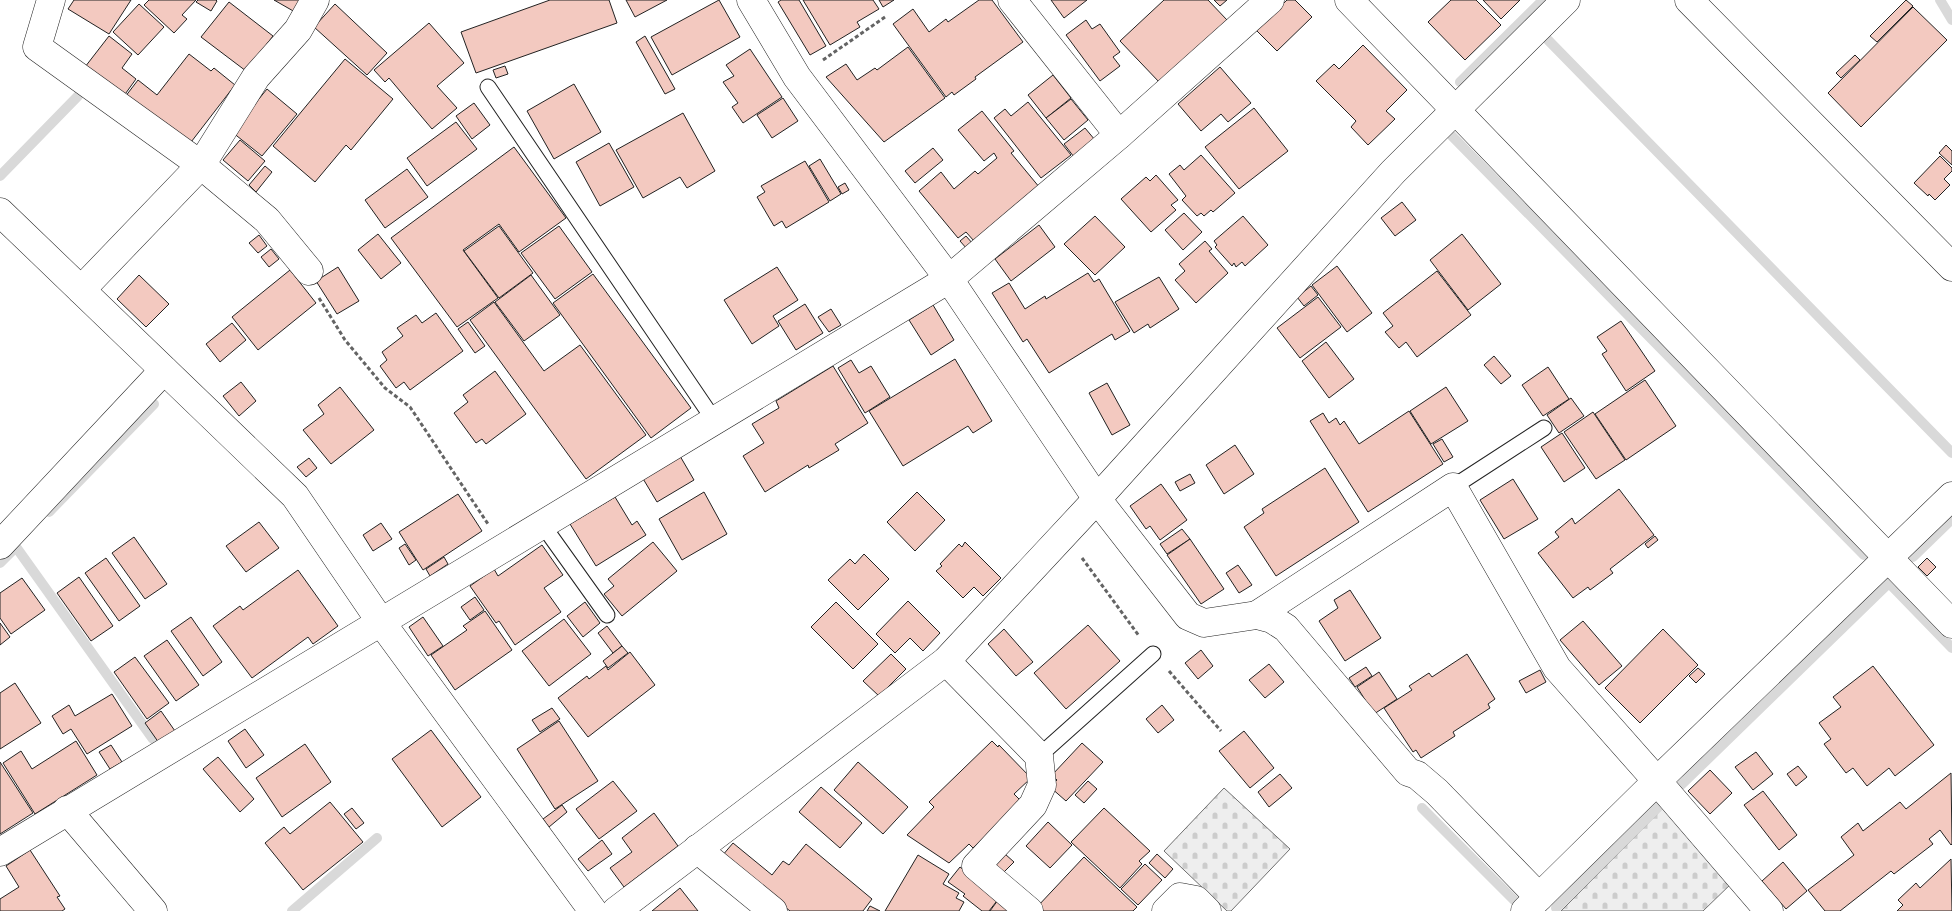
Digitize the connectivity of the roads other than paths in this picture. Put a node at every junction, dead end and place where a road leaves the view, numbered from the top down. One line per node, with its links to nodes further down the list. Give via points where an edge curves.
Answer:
1 (51, 0): 12 (street, via 37,47)
2 (315, 0): 12 (street, via 298,30 256,77)
3 (751, 0): 16 (street, via 797,77)
4 (1012, 0): 11 (street)
5 (1270, 0): 11 (street)
6 (1349, 0): 10 (street)
7 (1566, 0): 10 (street)
8 (1689, 0): 14 (street)
9 (488, 87): 19 (lane)
10 (1454, 110): 23 (street, via 1393,172); 26 (street)
11 (1119, 135): 16 (street)
12 (202, 164): 15 (street, via 267,220); 17 (street)
13 (0, 212): 17 (street)
14 (1952, 267)
15 (309, 271)
16 (949, 279): 19 (street); 23 (street)
17 (81, 290): 18 (street)
18 (164, 370): 25 (street); 29 (street, via 295,496)
19 (714, 420): 24 (street)
20 (1544, 428): 21 (lane)
21 (1453, 487): 28 (street); 34 (street, via 1556,668)
22 (1952, 496): 26 (street)
23 (1097, 499): 28 (street, via 1188,616 1204,622); 32 (street)
24 (542, 524): 27 (lane); 29 (street)
25 (0, 545)
26 (1888, 558): 30 (street); 34 (street)
27 (606, 615)
28 (1257, 615): 38 (street, via 1286,628 1408,772 1417,775 1437,792)
29 (381, 622): 35 (street); 40 (street)
30 (1952, 624)
31 (1153, 654): 33 (lane)
32 (946, 662): 33 (street); 36 (street)
33 (1039, 756): 43 (street, via 1042,785 1033,805 976,866)
34 (1657, 780): 38 (street); 46 (street)
35 (67, 810): 37 (street); 39 (street)
36 (697, 850): 41 (street); 42 (street)
37 (0, 852)
38 (1533, 903)
39 (153, 911)
40 (593, 911)
41 (616, 911)
42 (773, 911)
43 (1029, 911)
44 (1166, 911): 45 (street, via 1180,897 1196,900)
45 (1207, 911)
46 (1769, 911)

